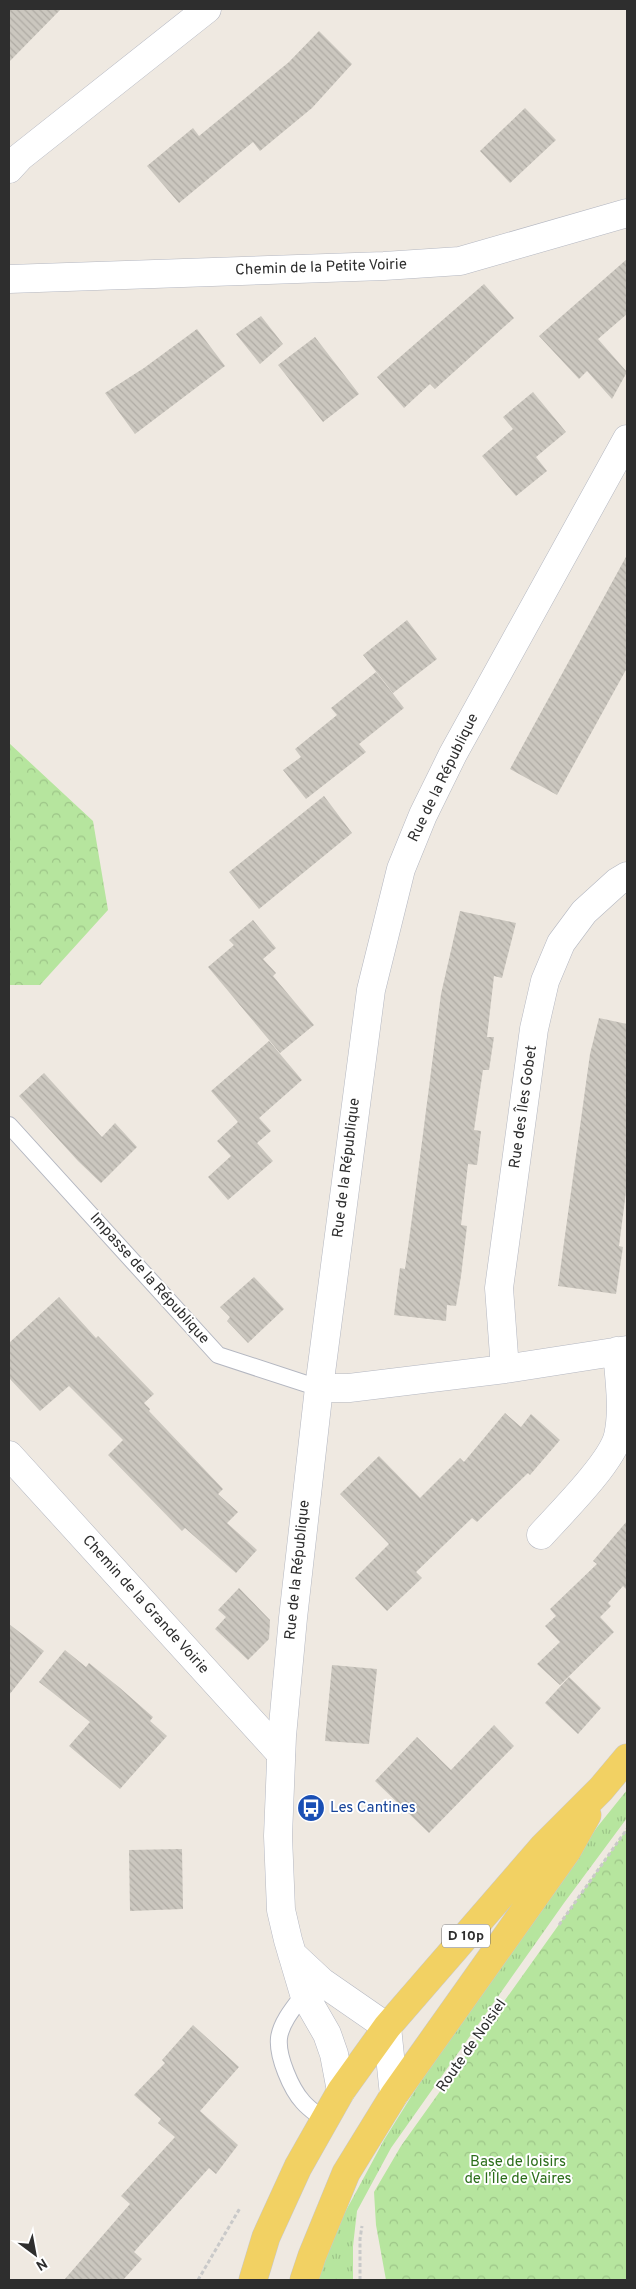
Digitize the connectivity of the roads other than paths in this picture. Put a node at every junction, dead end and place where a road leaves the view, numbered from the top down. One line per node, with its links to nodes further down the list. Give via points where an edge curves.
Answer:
1 (207, 9): 2 (street)
2 (9, 169)
3 (627, 213): 4 (street, Chemin de la Petite Voirie, via 460,260 384,266)
4 (9, 279)
5 (627, 439): 10 (street, Rue de la République, via 453,754 400,870 371,990)
6 (627, 876): 9 (street, Rue des Îles Gobet, via 584,912 561,943 545,982 534,1029 500,1288)
7 (9, 1125): 10 (lane, Impasse de la République, via 218,1355)
8 (622, 1351): 9 (street); 12 (street, via 618,1438 606,1460)
9 (505, 1369): 10 (street, via 348,1388)
10 (318, 1388): 13 (street, Rue de la République)
11 (9, 1455): 13 (street, Chemin de la Grande Voirie)
12 (541, 1535)
13 (282, 1754): 16 (street, Rue de la République, via 279,1882 281,1910)
14 (627, 1758): 15 (main road, D 10p)
15 (601, 1789): 18 (main road, D 10p, via 543,1847); 20 (main road, D 10p, via 568,1851)
16 (292, 1953): 17 (street, Rue de la République); 18 (street, via 322,1982)
17 (304, 1994): 19 (street, Rue de la République, via 327,2034); 21 (lane, via 287,2018 279,2037 282,2061 302,2102)
18 (387, 2026): 19 (main road, D 10p); 20 (street)
19 (341, 2092): 21 (main road, D 10p)
20 (394, 2094): 23 (main road, D 10p, via 346,2173)
21 (324, 2120): 22 (main road, D 10p, via 266,2237)
22 (253, 2280)
23 (304, 2280)

